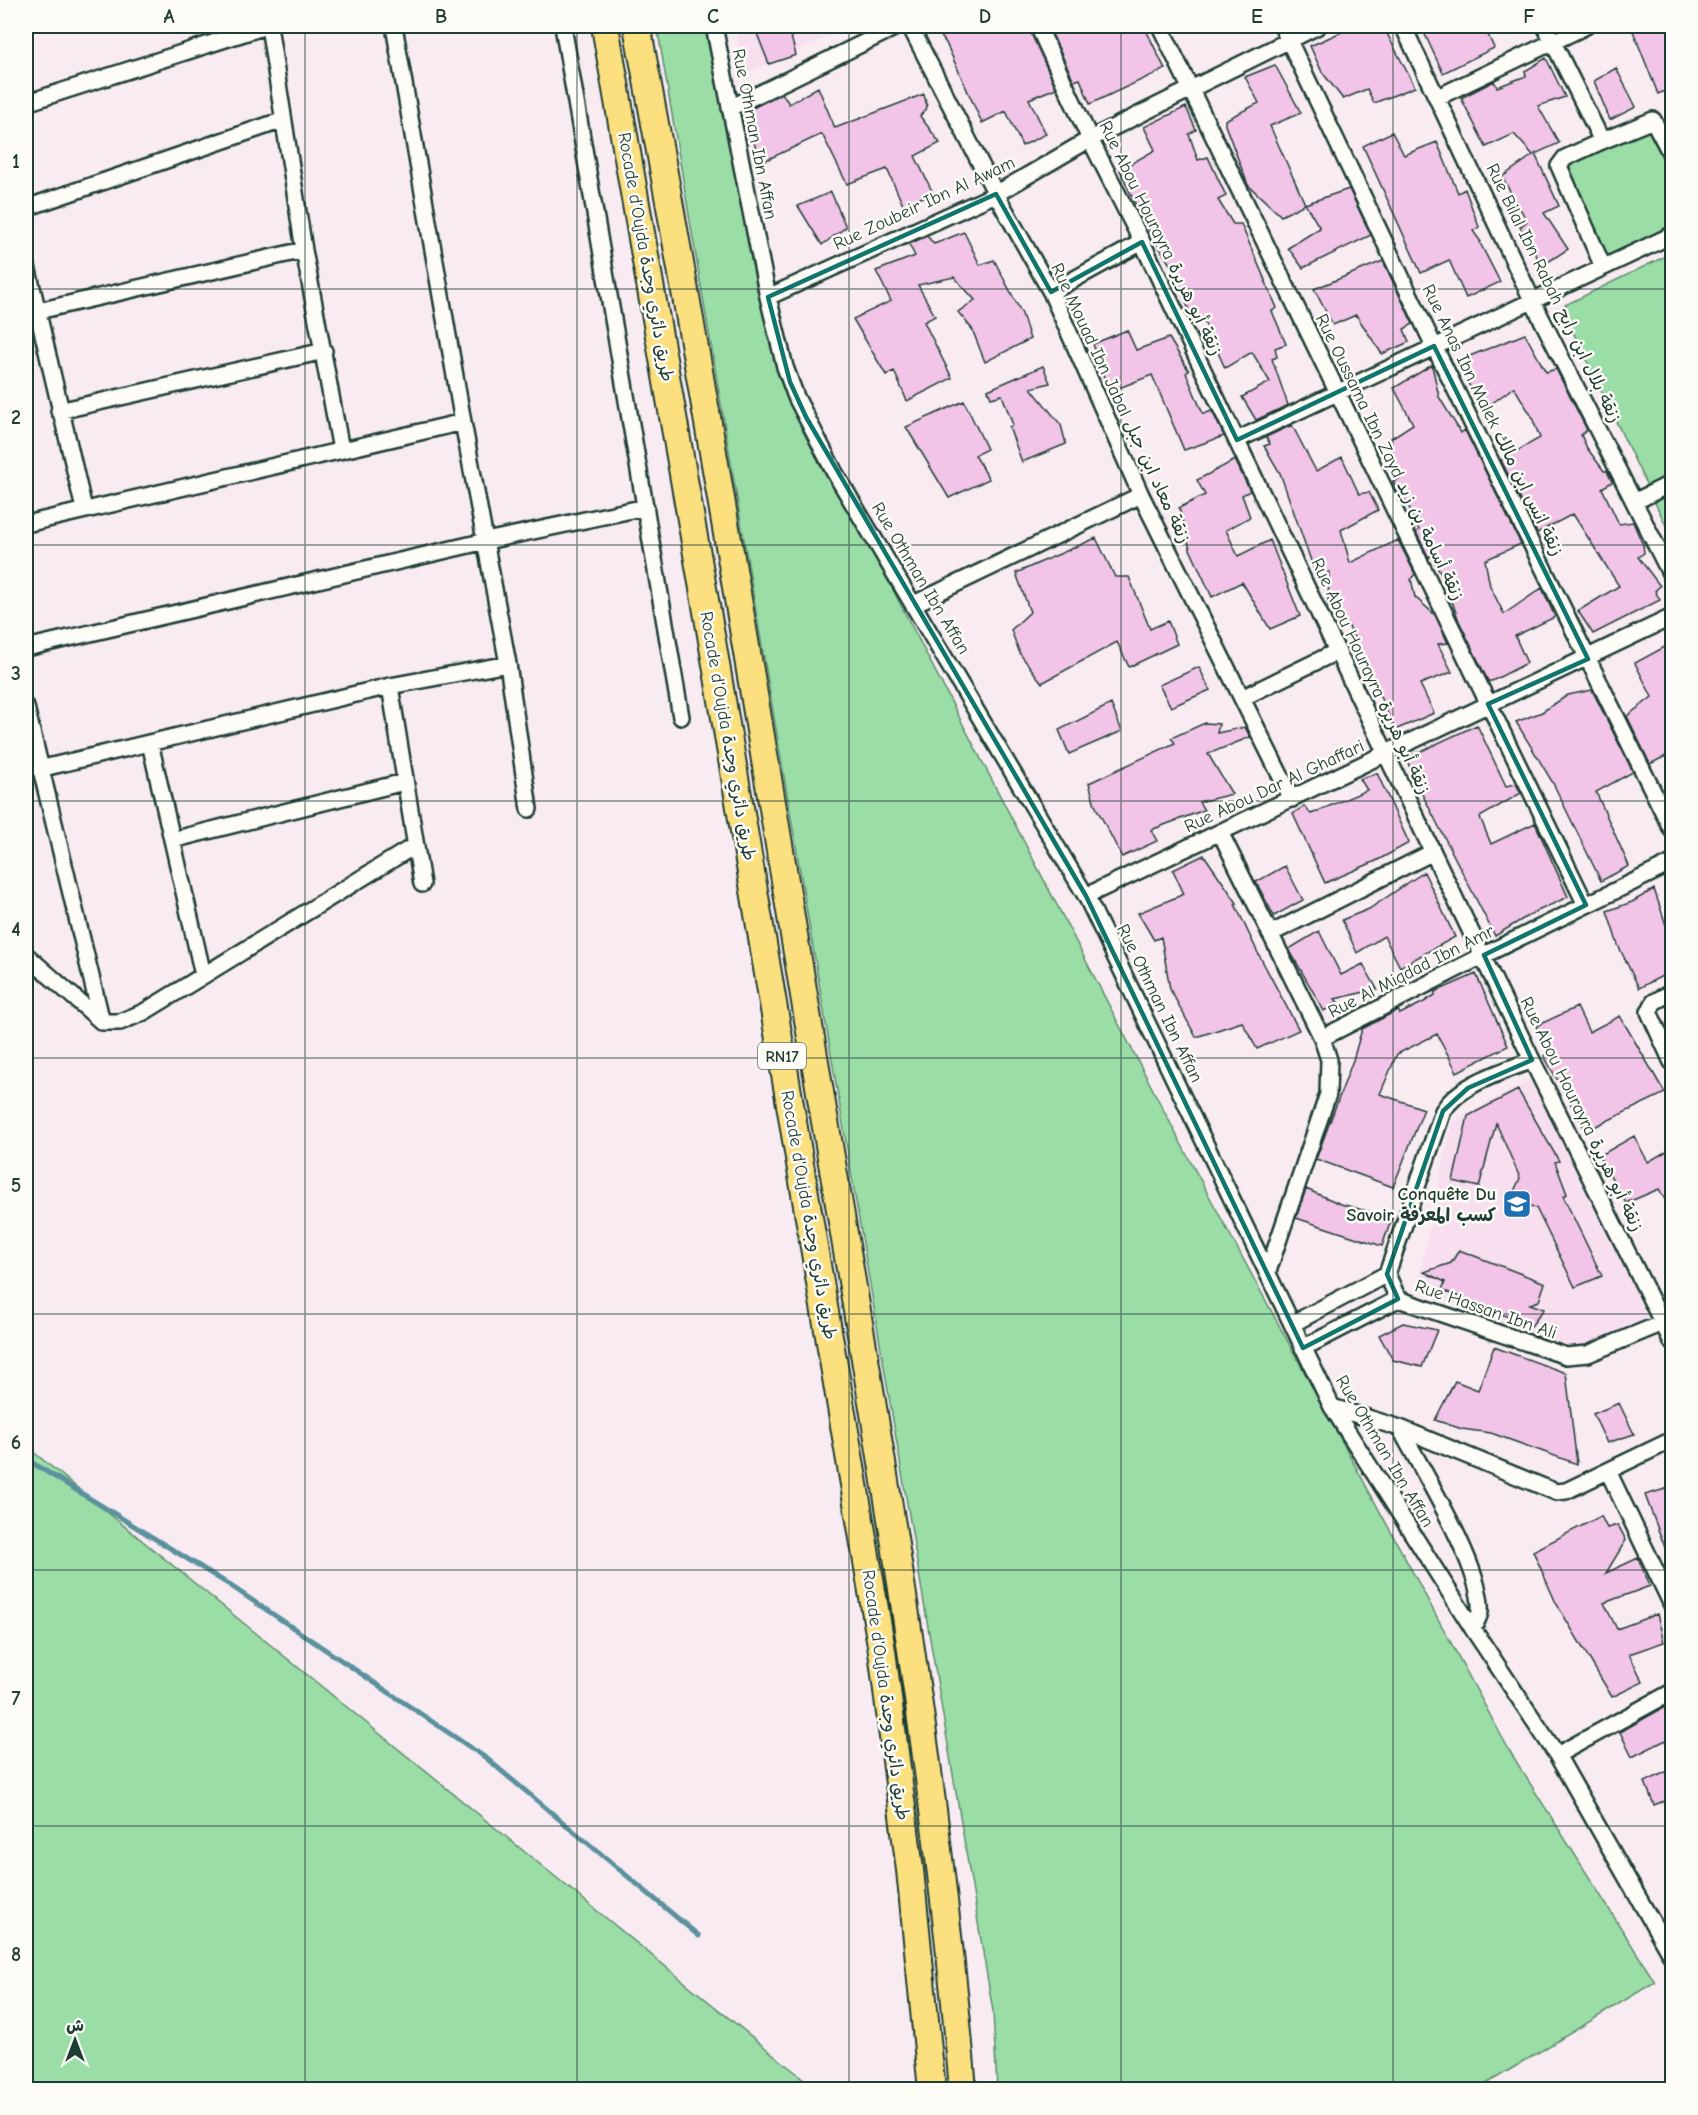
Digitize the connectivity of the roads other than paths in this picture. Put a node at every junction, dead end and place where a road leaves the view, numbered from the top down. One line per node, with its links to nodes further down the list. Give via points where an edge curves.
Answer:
1 (268, 26): 20 (street); 22 (street)
2 (394, 26): 41 (street)
3 (563, 26): 47 (street)
4 (605, 26): 103 (highway, Rocade d'Oujda طريق دائري وجدة / RN17, via 882,1651 910,1870)
5 (637, 26): 104 (highway, Rocade d'Oujda طريق دائري وجدة / RN17, via 746,643 900,1573 936,1835)
6 (714, 26): 21 (street, Rue Othman Ibn Affan)
7 (898, 26): 21 (street)
8 (910, 26): 26 (street, Rue Mouad Ibn Jabal زنقة معاد ابن جبل)
9 (1038, 26): 23 (street, Rue Abou Hourayra زنقة أبو هريرة)
10 (1160, 26): 18 (street, Rue Oussama Ibn Zayd زنقة أسامة بن زيد)
11 (1282, 26): 16 (street, Rue Anas Ibn Malek زنقة انس ابن مالك)
12 (1318, 26): 16 (street, Rue Zoubeir Ibn Al Awam)
13 (1403, 26): 19 (street, Rue Bilal Ibn Rabah زنقة بلال ابن رابح)
14 (1545, 26): 17 (street)
15 (1586, 26): 17 (street)
16 (1289, 40): 18 (street, Rue Zoubeir Ibn Al Awam); 37 (street, Rue Anas Ibn Malek زنقة انس ابن مالك)
17 (1552, 42): 19 (street); 24 (street)
18 (1192, 90): 23 (street, Rue Zoubeir Ibn Al Awam); 39 (street, Rue Oussama Ibn Zayd زنقة أسامة بن زيد)
19 (1438, 97): 35 (street, Rue Bilal Ibn Rabah زنقة بلال ابن رابح)
20 (26, 103)
21 (730, 108): 34 (street, Rue Othman Ibn Affan)
22 (283, 120): 27 (street); 30 (street)
23 (1090, 139): 26 (street, Rue Zoubeir Ibn Al Awam); 29 (street, Rue Abou Hourayra زنقة أبو هريرة)
24 (1602, 141): 25 (street, via 1653,120); 32 (street, via 1565,158 1560,166)
25 (1672, 156)
26 (996, 194): 33 (street, Rue Mouad Ibn Jabal زنقة معاد ابن جبل); 34 (street, Rue Zoubeir Ibn Al Awam)
27 (26, 208)
28 (1672, 235): 32 (street)
29 (1142, 242): 33 (street); 42 (street, Rue Abou Hourayra زنقة أبو هريرة)
30 (304, 250): 36 (street); 38 (street)
31 (26, 262): 36 (street)
32 (1603, 267): 35 (street)
33 (1051, 292): 45 (street, Rue Mouad Ibn Jabal زنقة معاد ابن جبل)
34 (768, 297): 52 (street, Rue Othman Ibn Affan, via 796,397 835,473)
35 (1533, 302): 37 (street); 46 (street, Rue Bilal Ibn Rabah زنقة بلال ابن رابح)
36 (38, 311): 40 (street)
37 (1434, 346): 39 (street); 56 (street, Rue Anas Ibn Malek زنقة انس ابن مالك)
38 (324, 351): 40 (street); 43 (street)
39 (1337, 393): 42 (street); 60 (street, Rue Oussama Ibn Zayd زنقة أسامة بن زيد)
40 (59, 411): 48 (street)
41 (463, 422): 43 (street); 50 (street)
42 (1237, 440): 55 (street, Rue Abou Hourayra زنقة أبو هريرة)
43 (341, 450): 48 (street)
44 (1672, 483): 46 (street)
45 (1141, 495): 52 (street); 59 (street, Rue Mouad Ibn Jabal زنقة معاد ابن جبل)
46 (1636, 501): 51 (street, Rue Bilal Ibn Rabah زنقة بلال ابن رابح)
47 (646, 507): 50 (street); 62 (street)
48 (84, 509): 49 (street)
49 (26, 524)
50 (486, 541): 54 (street); 57 (street)
51 (1672, 578)
52 (914, 604): 76 (street, Rue Othman Ibn Affan)
53 (1672, 616): 56 (street, Rue Abou Dar Al Ghaffari)
54 (26, 648)
55 (1338, 651): 59 (street); 64 (street, Rue Abou Hourayra زنقة أبو هريرة)
56 (1588, 659): 60 (street, Rue Abou Dar Al Ghaffari); 69 (street, Rue Anas Ibn Malek زنقة انس ابن مالك)
57 (508, 664): 58 (street); 68 (street)
58 (390, 686): 63 (street); 66 (street)
59 (1242, 698): 67 (street, Rue Mouad Ibn Jabal زنقة معاد ابن جبل)
60 (1488, 704): 64 (street, Rue Abou Dar Al Ghaffari); 77 (street, Rue Oussama Ibn Zayd زنقة أسامة بن زيد)
61 (26, 707): 65 (street)
62 (681, 717)
63 (150, 743): 65 (street); 71 (street)
64 (1387, 754): 67 (street, Rue Abou Dar Al Ghaffari); 73 (street, Rue Abou Hourayra زنقة أبو هريرة)
65 (39, 768): 83 (street)
66 (404, 782): 71 (street); 72 (street)
67 (1292, 799): 70 (street, Rue Abou Dar Al Ghaffari)
68 (529, 809)
69 (1672, 830)
70 (1221, 834): 76 (street, Rue Abou Dar Al Ghaffari); 78 (street)
71 (172, 840): 81 (street)
72 (414, 846): 75 (street); 81 (street)
73 (1433, 852): 78 (street); 80 (street, Rue Abou Hourayra زنقة أبو هريرة)
74 (1672, 863): 77 (street, Rue Al Miqdad Ibn Amr)
75 (422, 884)
76 (1086, 897): 87 (street, Rue Othman Ibn Affan)
77 (1586, 905): 80 (street, Rue Al Miqdad Ibn Amr)
78 (1270, 934): 84 (street)
79 (26, 955): 83 (street)
80 (1484, 955): 84 (street, Rue Al Miqdad Ibn Amr); 85 (street, Rue Abou Hourayra زنقة أبو هريرة)
81 (203, 975): 83 (street, via 132,1018)
82 (1672, 992): 86 (street, via 1654,1002 1649,1016)
83 (102, 1022)
84 (1322, 1038): 87 (street, Rue Al Miqdad Ibn Amr, via 1330,1067 1328,1094)
85 (1532, 1059): 88 (street, via 1468,1088 1447,1104); 90 (street, Rue Abou Hourayra زنقة أبو هريرة)
86 (1672, 1062)
87 (1268, 1271): 91 (street, Rue Othman Ibn Affan)
88 (1387, 1274): 89 (street, Rue Hassan Ibn Ali); 91 (street)
89 (1398, 1299): 90 (street, Rue Hassan Ibn Ali, via 1566,1356 1588,1354); 93 (street, Rue Hassan Ibn Ali)
90 (1663, 1323): 92 (street, Rue Abou Hourayra زنقة أبو هريرة)
91 (1292, 1324): 93 (street, Rue Othman Ibn Affan)
92 (1672, 1342)
93 (1303, 1348): 94 (street, Rue Othman Ibn Affan)
94 (1332, 1407): 95 (street); 99 (street, Rue Othman Ibn Affan)
95 (1400, 1428): 97 (street, via 1556,1492); 99 (street, via 1472,1572 1480,1610)
96 (1672, 1440): 97 (street)
97 (1608, 1471): 98 (street)
98 (1672, 1605)
99 (1473, 1629): 101 (street, Rue Othman Ibn Affan)
100 (1672, 1692): 101 (street)
101 (1557, 1755): 102 (street, Rue Othman Ibn Affan)
102 (1670, 1948)
103 (932, 2090)
104 (963, 2090)

